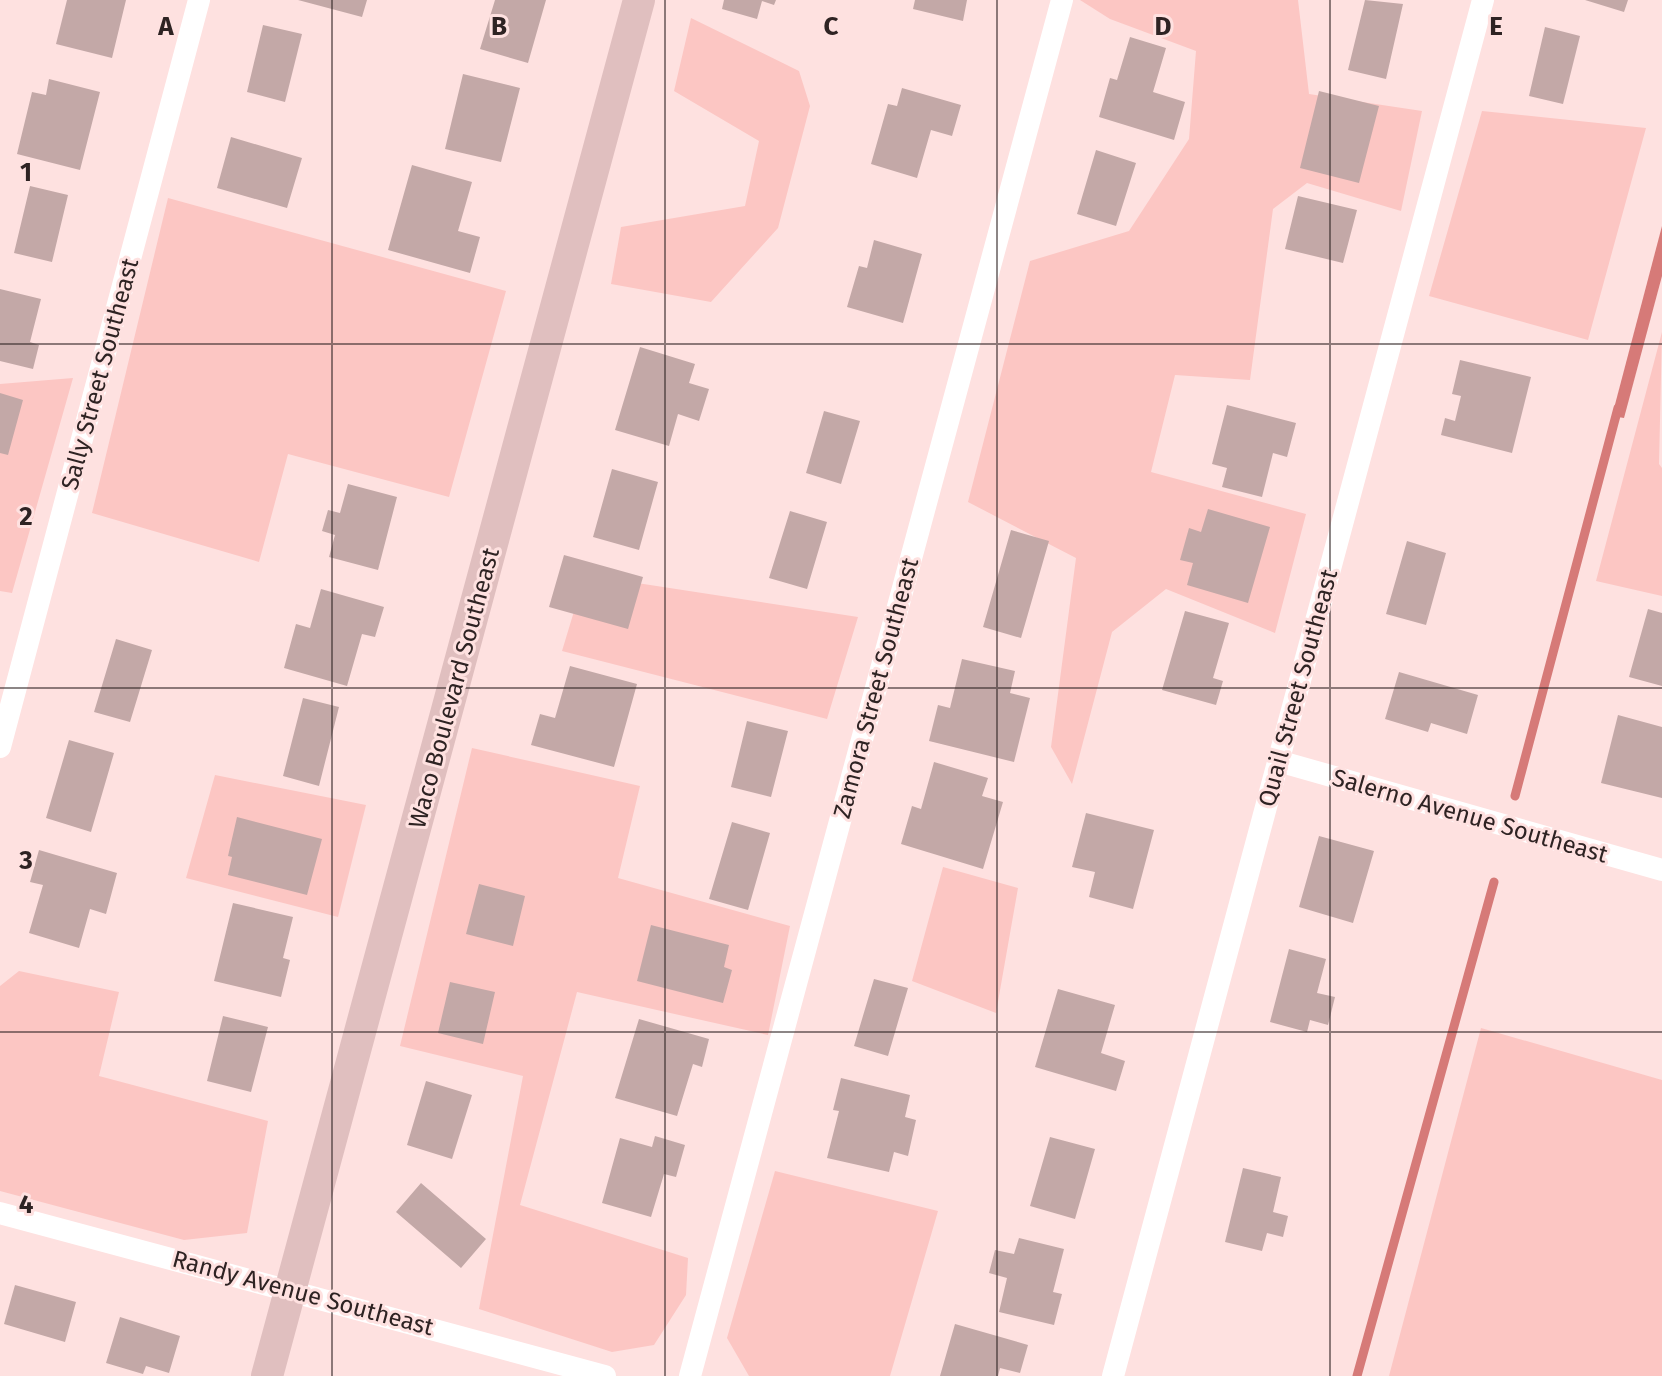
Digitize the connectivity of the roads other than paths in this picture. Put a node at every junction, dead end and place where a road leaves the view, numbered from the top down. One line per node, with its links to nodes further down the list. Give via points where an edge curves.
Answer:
1 (199, 0): 5 (street, Sally Street Southeast)
2 (639, 0): 9 (street, Waco Boulevard Southeast)
3 (1062, 0): 12 (street, Zamora Street Southeast)
4 (1483, 0): 6 (street, Quail Street Southeast)
5 (0, 747)
6 (1278, 761): 7 (street, Salerno Avenue Southeast); 13 (street, Quail Street Southeast)
7 (1662, 870)
8 (0, 1213): 9 (street, Randy Avenue Southeast)
9 (291, 1289): 10 (street, Waco Boulevard Southeast); 11 (street, Randy Avenue Southeast)
10 (267, 1376)
11 (605, 1376)
12 (690, 1376)
13 (1113, 1376)

